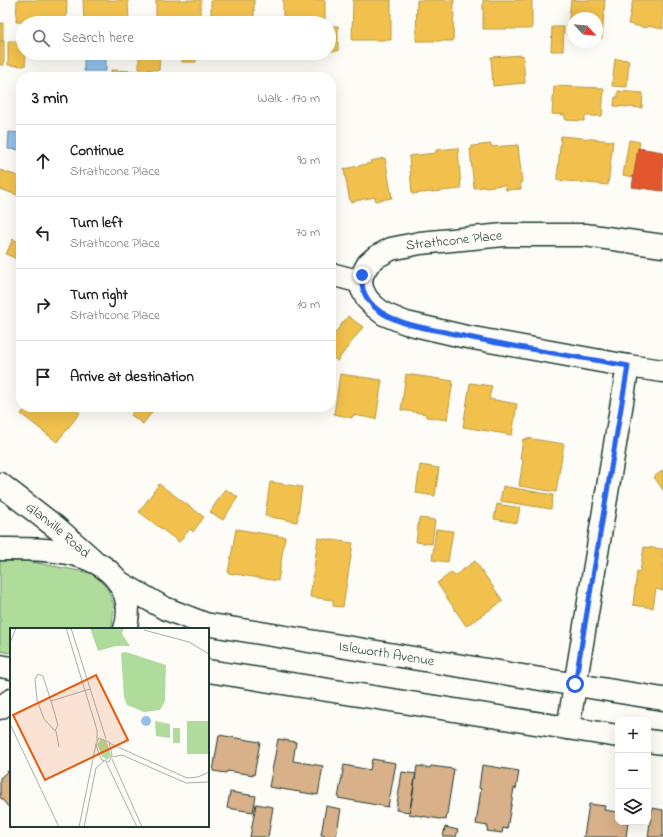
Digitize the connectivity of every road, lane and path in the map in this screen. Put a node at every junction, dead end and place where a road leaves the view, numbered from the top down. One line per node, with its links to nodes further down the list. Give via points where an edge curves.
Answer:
1 (663, 246): 3 (street, Strathcone Place, via 585,235 504,234 420,243 391,249 376,257 368,264)
2 (336, 275): 3 (street)
3 (361, 282): 4 (street, via 367,299 375,307 406,324)
4 (628, 366): 5 (street); 14 (street)
5 (663, 371)
6 (0, 484): 8 (street, Glanville Road, via 57,528)
7 (0, 549): 8 (street, via 56,551)
8 (96, 563): 9 (street, via 109,571)
9 (119, 582): 10 (street, via 128,610); 14 (street, Isleworth Avenue, via 164,608 205,624)
10 (124, 628)
11 (0, 666): 12 (street)
12 (10, 668)
13 (209, 672): 18 (street)
14 (575, 684): 15 (street, Isleworth Avenue); 18 (street)
15 (663, 698)
16 (10, 701): 17 (street)
17 (0, 708)
18 (568, 728): 19 (street)
19 (615, 736)
20 (651, 741): 21 (street)
21 (663, 743)

